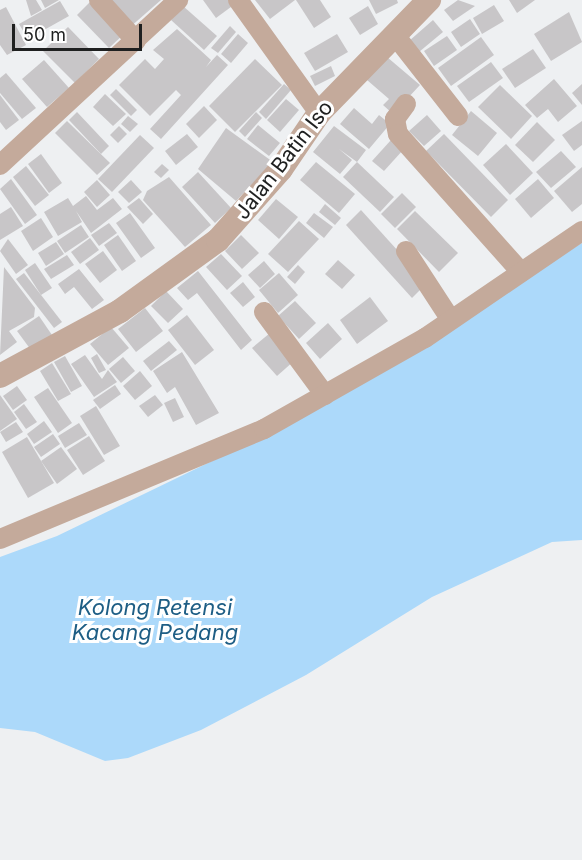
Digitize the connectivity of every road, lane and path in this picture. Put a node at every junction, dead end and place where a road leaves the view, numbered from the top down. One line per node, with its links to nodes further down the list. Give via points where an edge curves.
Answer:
1 (99, 0): 6 (street)
2 (178, 0): 6 (street)
3 (238, 0): 8 (street)
4 (429, 0): 5 (street, Jalan Batin Iso)
5 (394, 34): 8 (street, Jalan Batin Iso); 9 (street)
6 (136, 41): 10 (street)
7 (406, 104): 13 (street, via 396,119 398,134)
8 (319, 113): 16 (street, Jalan Batin Iso, via 274,178 218,240 120,311)
9 (458, 116)
10 (0, 165)
11 (582, 231): 13 (street)
12 (406, 251): 15 (street)
13 (521, 272): 15 (street)
14 (264, 312): 17 (street)
15 (451, 320): 17 (street)
16 (0, 376)
17 (325, 395): 18 (street, via 264,429)
18 (0, 539)

